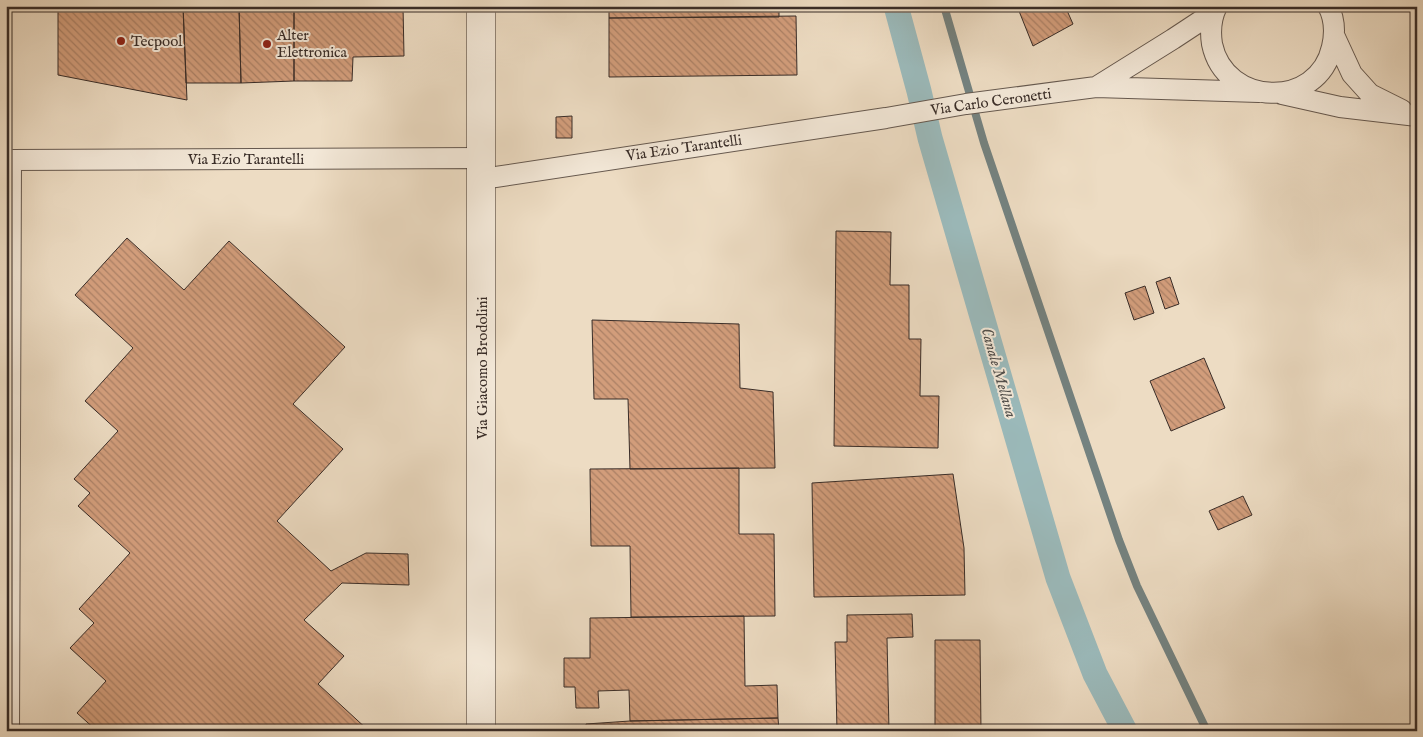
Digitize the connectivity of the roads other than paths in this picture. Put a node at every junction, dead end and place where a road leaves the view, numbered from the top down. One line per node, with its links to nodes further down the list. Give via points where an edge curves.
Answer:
1 (481, 6): 10 (street, Via Giacomo Brodolini)
2 (1328, 6): 4 (street)
3 (1215, 9): 5 (street, Via Carlo Ceronetti); 6 (street, via 1210,32 1214,52 1224,71 1240,84)
4 (1334, 35): 7 (street, via 1330,56 1318,74 1300,87); 8 (street, via 1352,74 1370,94)
5 (1096, 86): 6 (street, Via Carlo Ceronetti); 9 (street, Via Carlo Ceronetti)
6 (1259, 92): 7 (street, Via Carlo Ceronetti)
7 (1280, 94): 8 (street, Via Carlo Ceronetti, via 1340,108)
8 (1415, 116)
9 (886, 118): 10 (street, Via Ezio Tarantelli)
10 (482, 168): 11 (street, Via Ezio Tarantelli, via 11,160); 12 (street, Via Giacomo Brodolini)
11 (9, 731)
12 (481, 731)

